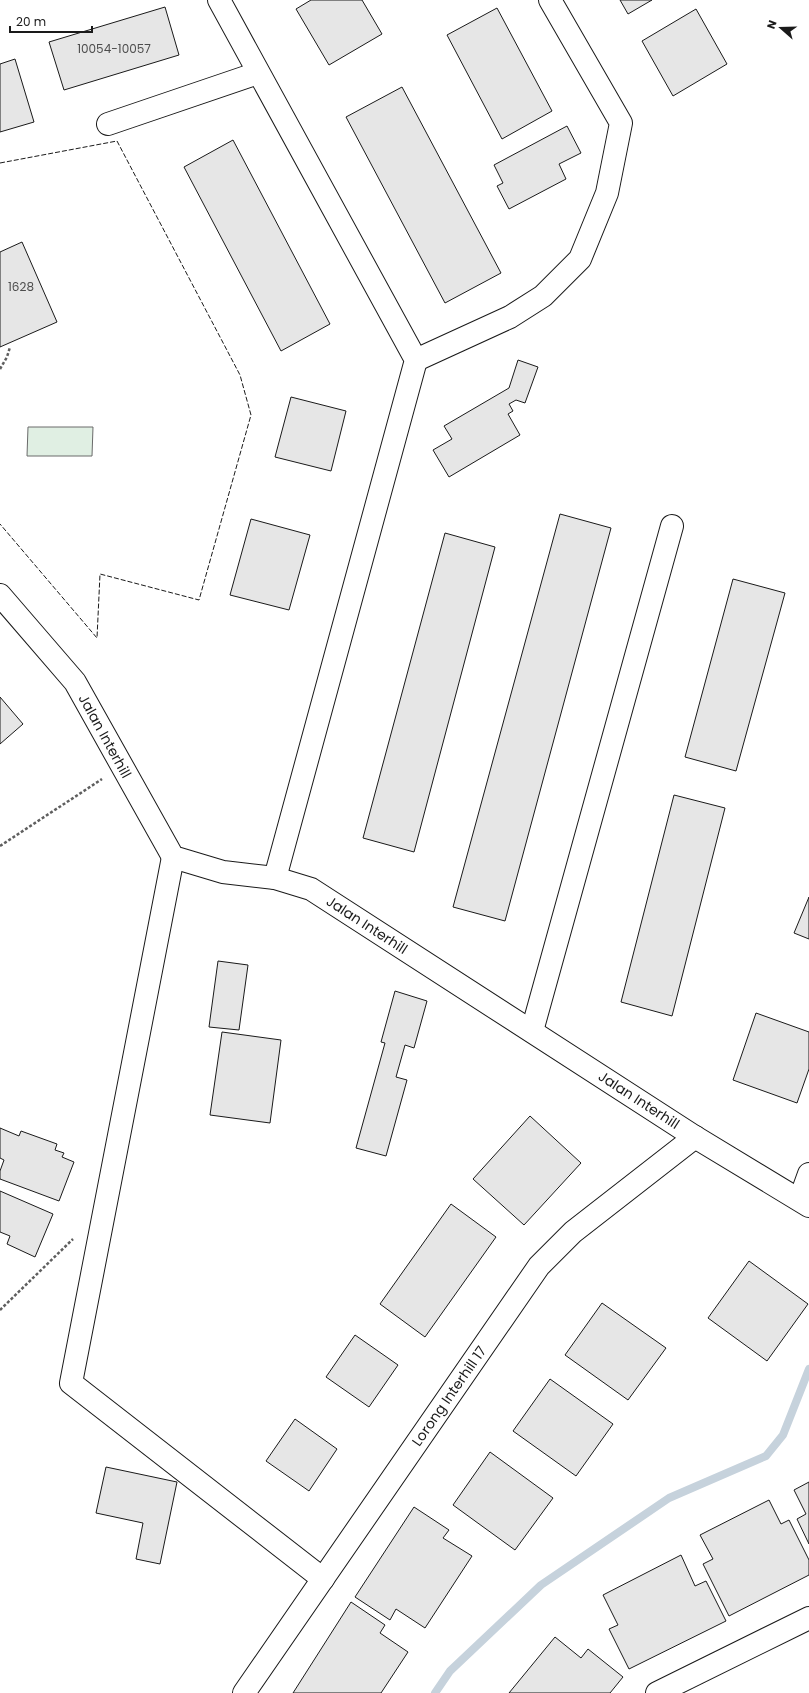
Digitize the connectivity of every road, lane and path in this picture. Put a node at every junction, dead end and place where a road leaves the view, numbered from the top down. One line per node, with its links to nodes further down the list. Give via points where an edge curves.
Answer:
1 (219, 0): 3 (street)
2 (550, 0): 6 (street, via 621,123 607,193 580,259 543,296 510,318)
3 (258, 73): 4 (street); 6 (street)
4 (108, 124)
5 (10, 346): 7 (path)
6 (416, 360): 13 (street)
7 (0, 369)
8 (672, 526): 14 (street)
9 (0, 595): 10 (street, Jalan Interhill, via 75,682)
10 (121, 766): 11 (path); 12 (street, Jalan Interhill)
11 (0, 846)
12 (173, 857): 13 (street, Jalan Interhill, via 223,872); 20 (street, via 71,1382)
13 (275, 878): 14 (street, Jalan Interhill, via 311,889)
14 (532, 1031): 15 (street, Jalan Interhill)
15 (695, 1136): 17 (street, Jalan Interhill); 20 (street, Lorong Interhill 17, via 573,1232 538,1266)
16 (809, 1174): 17 (street)
17 (804, 1202)
18 (77, 1235): 19 (path)
19 (0, 1310)
20 (323, 1579): 22 (street, Lorong Interhill 17)
21 (809, 1618): 23 (street)
22 (244, 1693)
23 (656, 1693)

